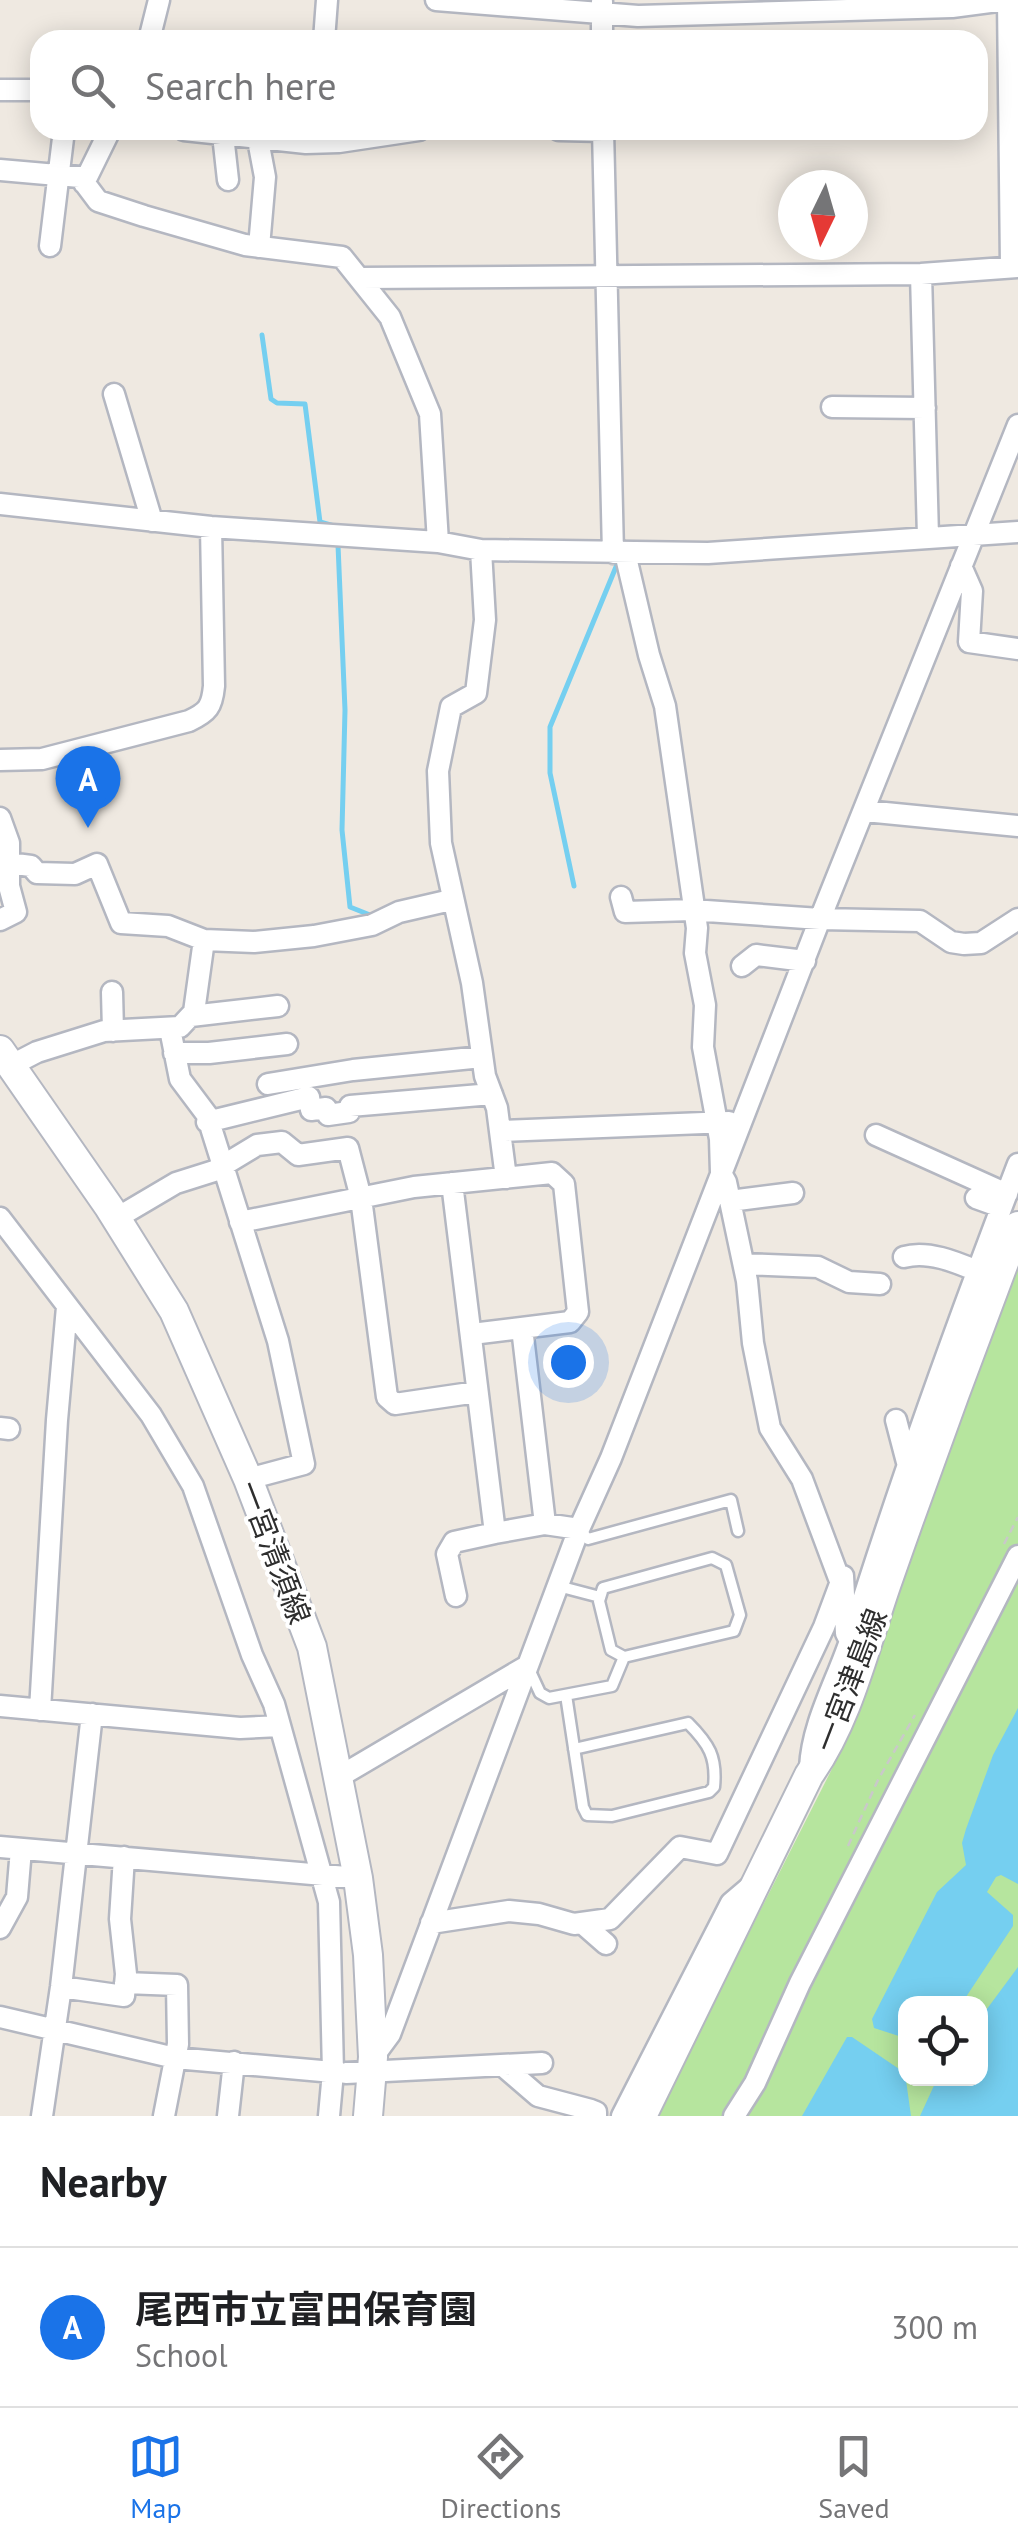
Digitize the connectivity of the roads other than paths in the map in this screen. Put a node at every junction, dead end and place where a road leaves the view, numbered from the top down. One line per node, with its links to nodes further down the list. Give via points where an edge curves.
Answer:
1 (159, 0): 6 (street)
2 (327, 0): 7 (street)
3 (436, 0): 5 (street)
4 (1007, 0): 5 (street, via 638,16); 8 (street)
5 (602, 6)
6 (152, 30)
7 (325, 30)
8 (1014, 62): 23 (street)
9 (0, 90): 10 (street)
10 (30, 90)
11 (63, 140): 18 (street)
12 (105, 140): 20 (street)
13 (224, 140): 19 (street)
14 (258, 140): 15 (street); 22 (street, via 265,177)
15 (352, 140)
16 (602, 140): 25 (street)
17 (0, 170): 18 (street)
18 (60, 175): 20 (street); 21 (street)
19 (228, 180)
20 (84, 182): 22 (street, via 98,200)
21 (50, 246)
22 (259, 248): 26 (street, via 342,257)
23 (1015, 267): 24 (street)
24 (921, 274): 25 (street); 29 (street)
25 (605, 276): 26 (street); 40 (street)
26 (361, 278): 38 (street, via 390,317 430,414)
27 (114, 394): 33 (street)
28 (832, 407): 29 (street)
29 (924, 408): 37 (street)
30 (1018, 425): 31 (street)
31 (1010, 464): 36 (street)
32 (0, 504): 33 (street)
33 (152, 521): 34 (street)
34 (211, 527): 38 (street); 43 (street, via 214,686 207,713 42,759)
35 (1018, 532): 36 (street)
36 (974, 535): 37 (street); 41 (street)
37 (928, 538): 40 (street)
38 (438, 542): 39 (street)
39 (482, 550): 40 (street); 49 (street, via 485,620 476,694 451,707 438,771)
40 (619, 553): 50 (street, via 666,706)
41 (962, 566): 42 (street, via 972,591 969,642); 44 (street)
42 (1018, 650)
43 (0, 760)
44 (865, 811): 46 (street); 51 (street)
45 (0, 818): 47 (street)
46 (1018, 826)
47 (8, 863): 53 (street, via 16,912); 54 (street, via 36,873 74,874 98,864 121,924 168,926)
48 (621, 898): 50 (street, via 625,912)
49 (451, 900): 54 (street, via 314,936); 64 (street)
50 (692, 910): 51 (street); 70 (street)
51 (820, 919): 52 (street, via 920,921 964,944 980,943); 55 (street)
52 (1018, 919)
53 (0, 920)
54 (204, 940): 59 (street)
55 (805, 960): 56 (street, via 756,955); 69 (street)
56 (742, 966)
57 (112, 992): 61 (street)
58 (278, 1006): 59 (street)
59 (191, 1016): 60 (street)
60 (170, 1030): 61 (street); 63 (street)
61 (113, 1031): 65 (street)
62 (286, 1044): 63 (street)
63 (174, 1053): 68 (street, via 180,1079)
64 (482, 1057): 66 (street); 67 (street)
65 (5, 1058): 84 (main road, 一宮清須線)
66 (268, 1084)
67 (492, 1094): 68 (street, via 350,1106 349,1112 328,1115 326,1108 311,1110 308,1097); 71 (street)
68 (207, 1122): 74 (street)
69 (740, 1122): 70 (street); 75 (street)
70 (716, 1123): 71 (street); 75 (street)
71 (500, 1131): 76 (street)
72 (876, 1135): 82 (street)
73 (1018, 1164): 82 (street)
74 (223, 1166): 79 (street, via 275,1140 298,1155 348,1148); 84 (street, via 176,1183); 85 (street)
75 (721, 1173): 81 (street); 98 (street)
76 (506, 1178): 77 (street); 91 (street, via 552,1173 564,1184 578,1312 570,1322)
77 (452, 1184): 79 (street); 92 (street)
78 (793, 1193): 81 (street)
79 (361, 1198): 85 (street); 93 (street, via 387,1397 396,1404)
80 (976, 1198): 82 (street)
81 (730, 1201): 87 (street)
82 (1009, 1209): 88 (street); 115 (main road, 一宮津島線, via 854,1684)
83 (0, 1218): 90 (street)
84 (116, 1218): 96 (main road, 一宮清須線, via 174,1310)
85 (240, 1222): 96 (street, via 278,1341 304,1464)
86 (904, 1257): 88 (street, via 952,1261)
87 (744, 1264): 89 (street, via 818,1267 849,1282); 102 (street, via 770,1428 802,1479)
88 (977, 1271): 95 (street)
89 (880, 1284)
90 (67, 1307): 111 (street); 113 (street, via 151,1414 193,1486)
91 (522, 1328): 92 (street); 97 (street)
92 (472, 1334): 93 (street)
93 (477, 1392): 100 (street)
94 (896, 1420): 95 (street)
95 (908, 1468): 106 (street)
96 (248, 1479): 116 (main road, 一宮清須線, via 312,1647)
97 (544, 1524): 98 (street); 100 (street)
98 (579, 1529): 99 (lane, via 588,1539 730,1500); 103 (street)
99 (738, 1531)
100 (495, 1533): 104 (street, via 454,1542 447,1554)
101 (1018, 1556): 144 (street)
102 (840, 1582): 106 (street, via 844,1576); 124 (street, via 717,1854 680,1847 610,1919)
103 (558, 1586): 105 (lane); 108 (street)
104 (456, 1596)
105 (600, 1598): 107 (lane, via 612,1650); 107 (lane, via 603,1588 712,1558 726,1565 740,1615 734,1631)
106 (850, 1641): 115 (street, via 810,1749)
107 (624, 1658): 109 (lane, via 612,1686)
108 (527, 1666): 109 (lane, via 540,1692); 116 (street); 123 (street)
109 (566, 1695): 114 (lane)
110 (0, 1706): 111 (street)
111 (40, 1710): 112 (street)
112 (92, 1714): 113 (street); 118 (street)
113 (280, 1726): 120 (street)
114 (574, 1749): 114 (lane, via 688,1723 710,1744 714,1787 612,1816 587,1815)
115 (809, 1775): 122 (main road, 一宮津島線)
116 (337, 1778): 121 (main road, 一宮清須線)
117 (10, 1848): 118 (street); 125 (street, via 16,1897)
118 (76, 1853): 119 (street); 128 (street)
119 (124, 1858): 120 (street); 127 (street)
120 (322, 1875): 121 (street); 135 (street)
121 (358, 1878): 135 (main road, 一宮清須線, via 368,1955)
122 (756, 1881): 142 (street, via 730,1904); 143 (main road, 一宮津島線)
123 (430, 1923): 124 (street, via 510,1911); 135 (street, via 390,2034)
124 (582, 1923): 126 (street)
125 (0, 1928)
126 (606, 1944)
127 (125, 1983): 128 (street, via 124,1996); 131 (street, via 178,1984)
128 (62, 1987): 130 (street)
129 (0, 2016): 130 (street)
130 (56, 2030): 131 (street); 136 (street)
131 (176, 2058): 132 (street); 137 (street)
132 (234, 2062): 135 (street); 138 (street)
133 (542, 2063): 134 (street)
134 (502, 2065): 135 (street); 141 (street, via 538,2096)
135 (356, 2068): 139 (street); 140 (main road, 一宮清須線)
136 (42, 2116)
137 (164, 2116)
138 (228, 2116)
139 (329, 2116)
140 (368, 2116)
141 (596, 2116)
142 (622, 2116)
143 (642, 2116)
144 (734, 2116)

